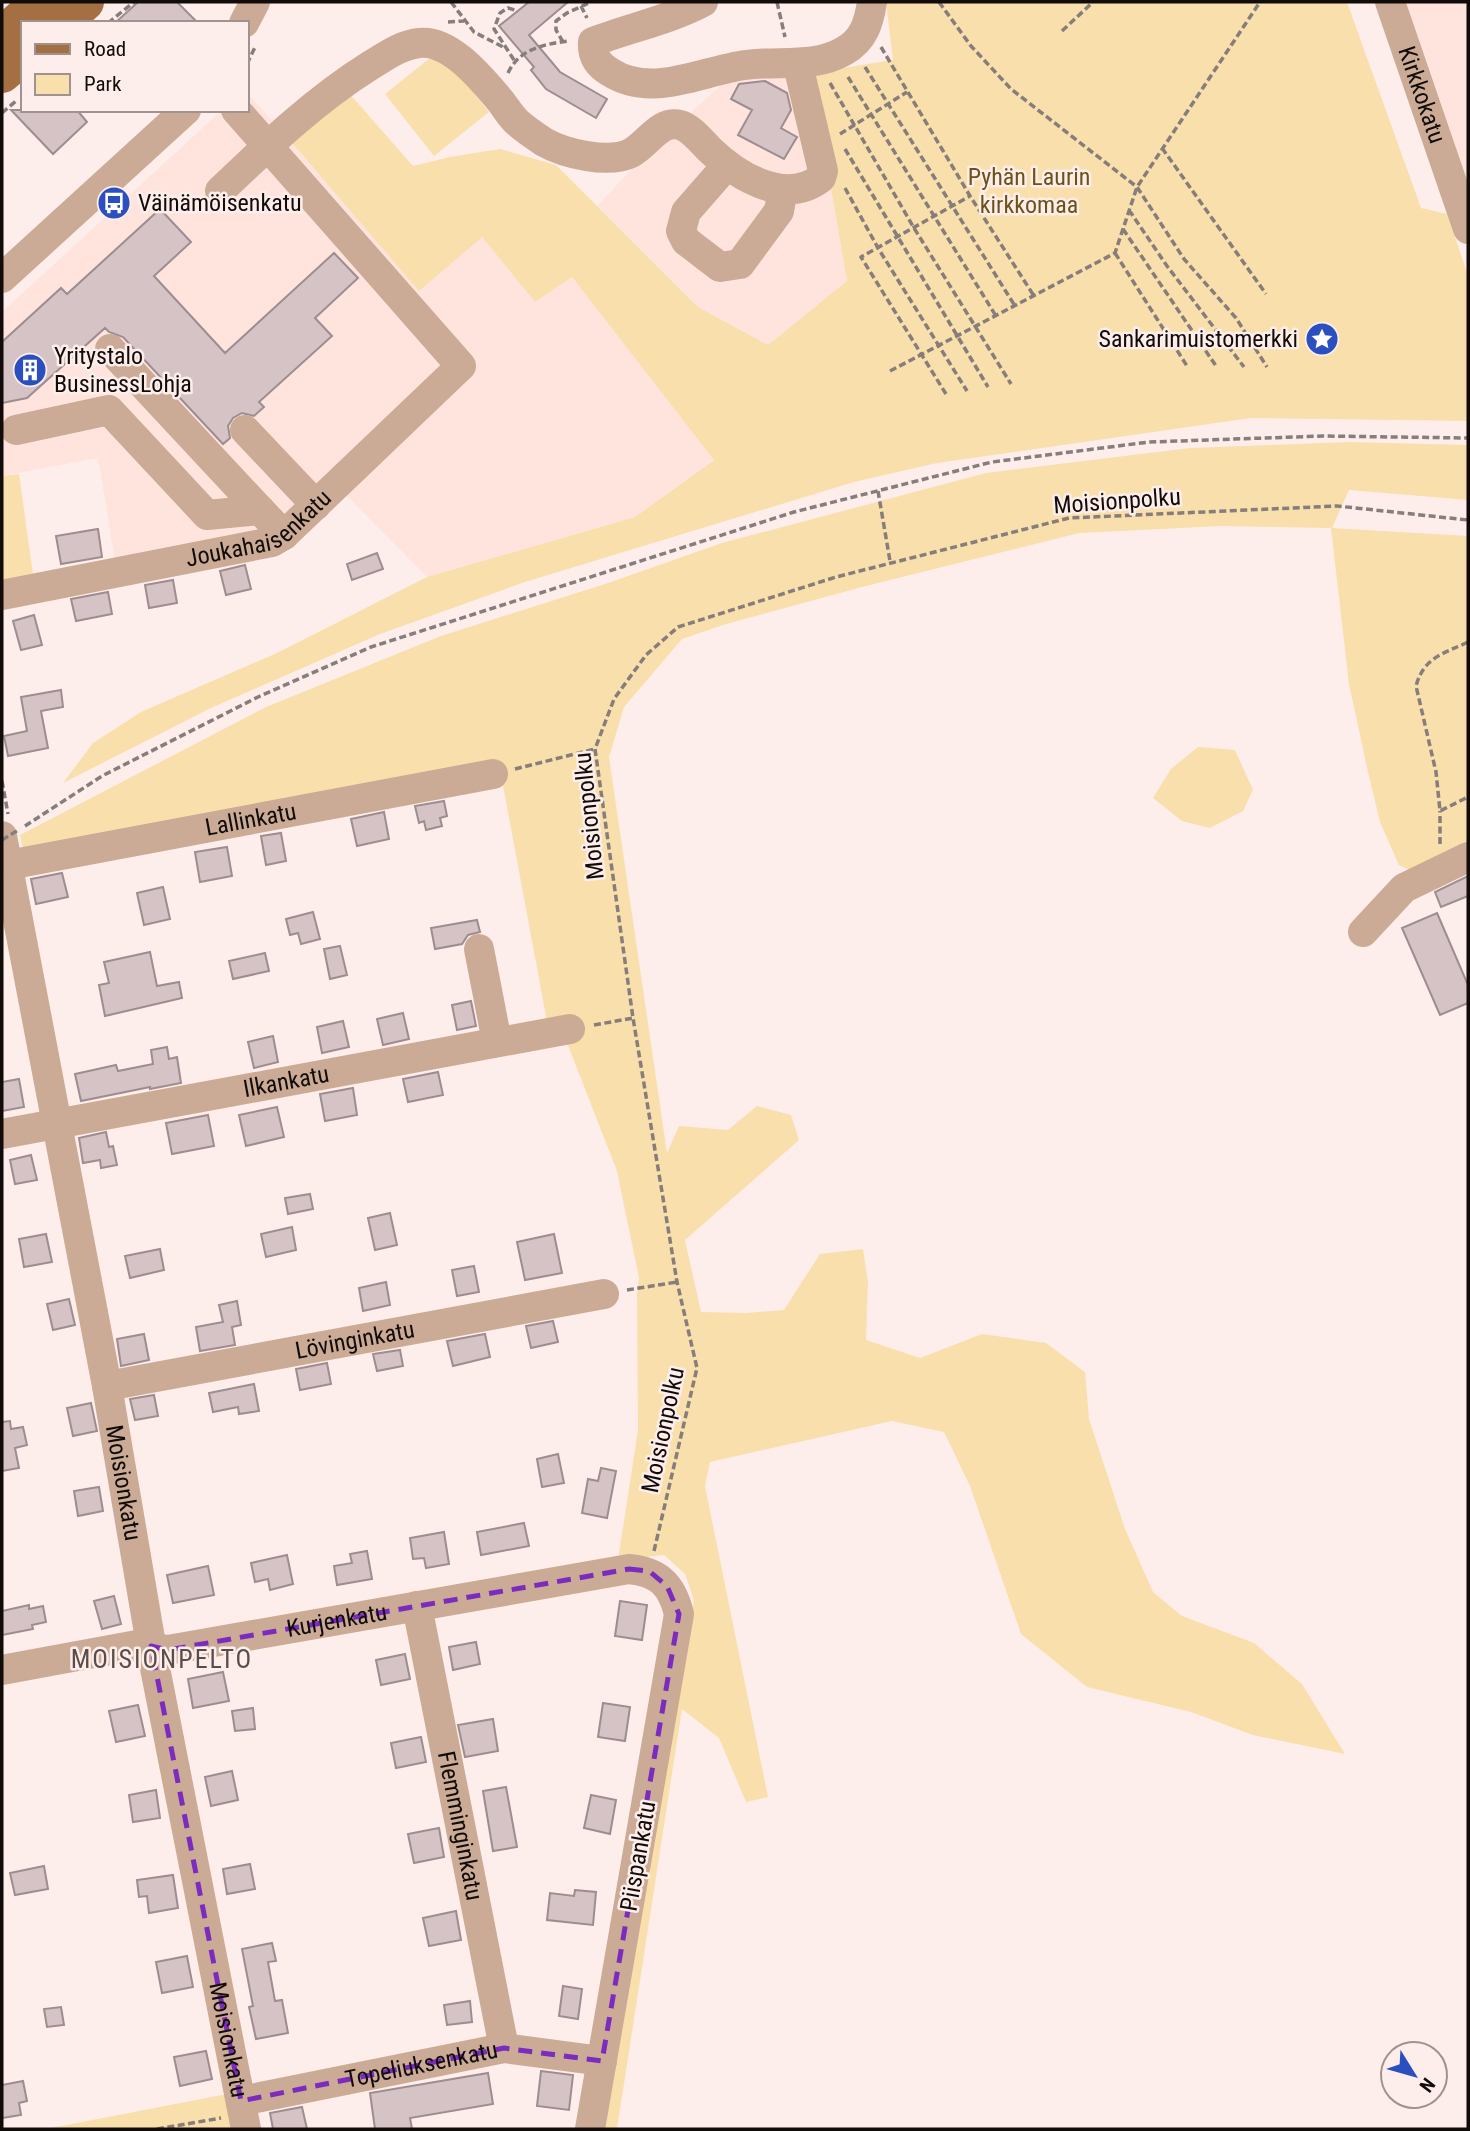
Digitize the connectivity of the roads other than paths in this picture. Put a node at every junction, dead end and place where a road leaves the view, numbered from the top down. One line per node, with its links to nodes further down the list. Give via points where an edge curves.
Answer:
1 (40, 2): 9 (main road)
2 (85, 2): 7 (main road)
3 (255, 2): 8 (street)
4 (703, 2): 11 (street, via 593,42 594,57 623,80 649,84 681,81 741,65)
5 (1390, 2): 19 (street, Kirkkokatu)
6 (870, 13): 11 (street, via 859,39 845,51)
7 (63, 21)
8 (245, 21)
9 (2, 36)
10 (21, 58): 12 (main road)
11 (798, 65): 17 (street, via 823,171 821,178 800,190)
12 (2, 74)
13 (184, 112): 20 (street)
14 (238, 112): 15 (street)
15 (267, 147): 16 (street, via 353,76 397,50 421,43 447,49 498,97 517,122 570,153 598,158 630,153 665,125 681,125); 18 (street); 24 (street, Joukahaisenkatu, via 461,366)
16 (727, 165): 17 (street, via 748,179); 17 (street, via 687,212 681,231 685,241 720,267 740,264 779,211)
17 (783, 189)
18 (220, 191)
19 (1468, 229)
20 (2, 278)
21 (110, 349): 25 (street)
22 (16, 430): 25 (street, via 109,410 207,514)
23 (245, 430): 24 (street)
24 (316, 505): 26 (street, Joukahaisenkatu)
25 (260, 510): 26 (street)
26 (284, 536): 27 (street, Joukahaisenkatu, via 261,546)
27 (2, 595)
28 (493, 774): 29 (street, Lallinkatu)
29 (8, 842): 35 (street, Moisionkatu)
30 (1455, 862): 31 (street, via 1404,888)
31 (1363, 932)
32 (479, 949): 34 (street)
33 (570, 1030): 34 (street, Ilkankatu)
34 (497, 1042): 35 (street, Ilkankatu)
35 (57, 1124): 36 (street, Ilkankatu); 38 (street, Moisionkatu)
36 (2, 1134)
37 (604, 1294): 38 (street, Lövinginkatu)
38 (107, 1386): 41 (street, Moisionkatu)
39 (658, 1579): 40 (street, Kurjenkatu, via 629,1569); 44 (street, Piispankatu, via 675,1597 679,1614)
40 (417, 1606): 41 (street, Kurjenkatu, via 168,1650); 43 (street, Flemminginkatu)
41 (151, 1646): 42 (street, Kurjenkatu); 45 (street, Moisionkatu)
42 (2, 1670)
43 (503, 2048): 44 (street, Topeliuksenkatu); 45 (street, Topeliuksenkatu)
44 (602, 2061): 46 (street, Piispankatu)
45 (243, 2115)
46 (590, 2129)

